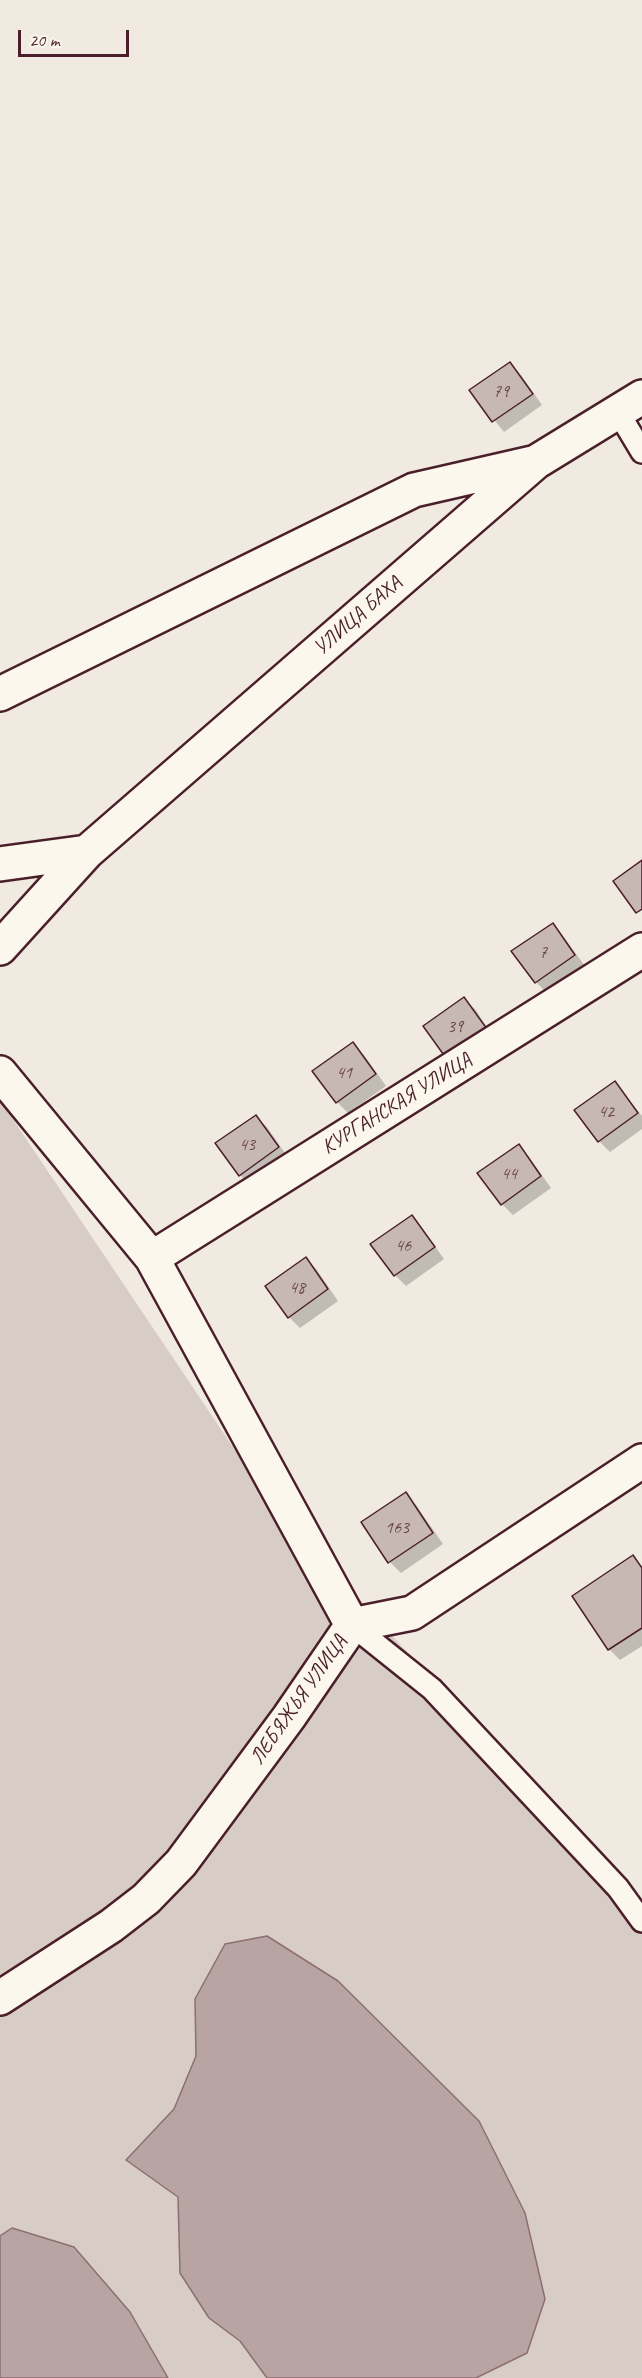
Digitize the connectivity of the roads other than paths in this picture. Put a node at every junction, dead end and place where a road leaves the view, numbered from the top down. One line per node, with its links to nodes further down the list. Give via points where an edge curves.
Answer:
1 (630, 404): 2 (lane); 3 (street, УЛИЦА БАХА)
2 (642, 452)
3 (536, 462): 4 (street, via 414,490); 5 (street, УЛИЦА БАХА)
4 (0, 694)
5 (87, 852): 6 (street); 7 (street, УЛИЦА БАХА)
6 (0, 864)
7 (0, 948)
8 (642, 950): 10 (street, КУРГАНСКАЯ УЛИЦА)
9 (0, 1073): 10 (street)
10 (152, 1258): 12 (street)
11 (642, 1461): 12 (street, ЛЕБЯЖЬЯ УЛИЦА, via 412,1613)
12 (352, 1625): 13 (lane, via 432,1689 618,1888); 14 (street, ЛЕБЯЖЬЯ УЛИЦА, via 181,1863 146,1899 111,1926)
13 (642, 1921)
14 (0, 1998)

